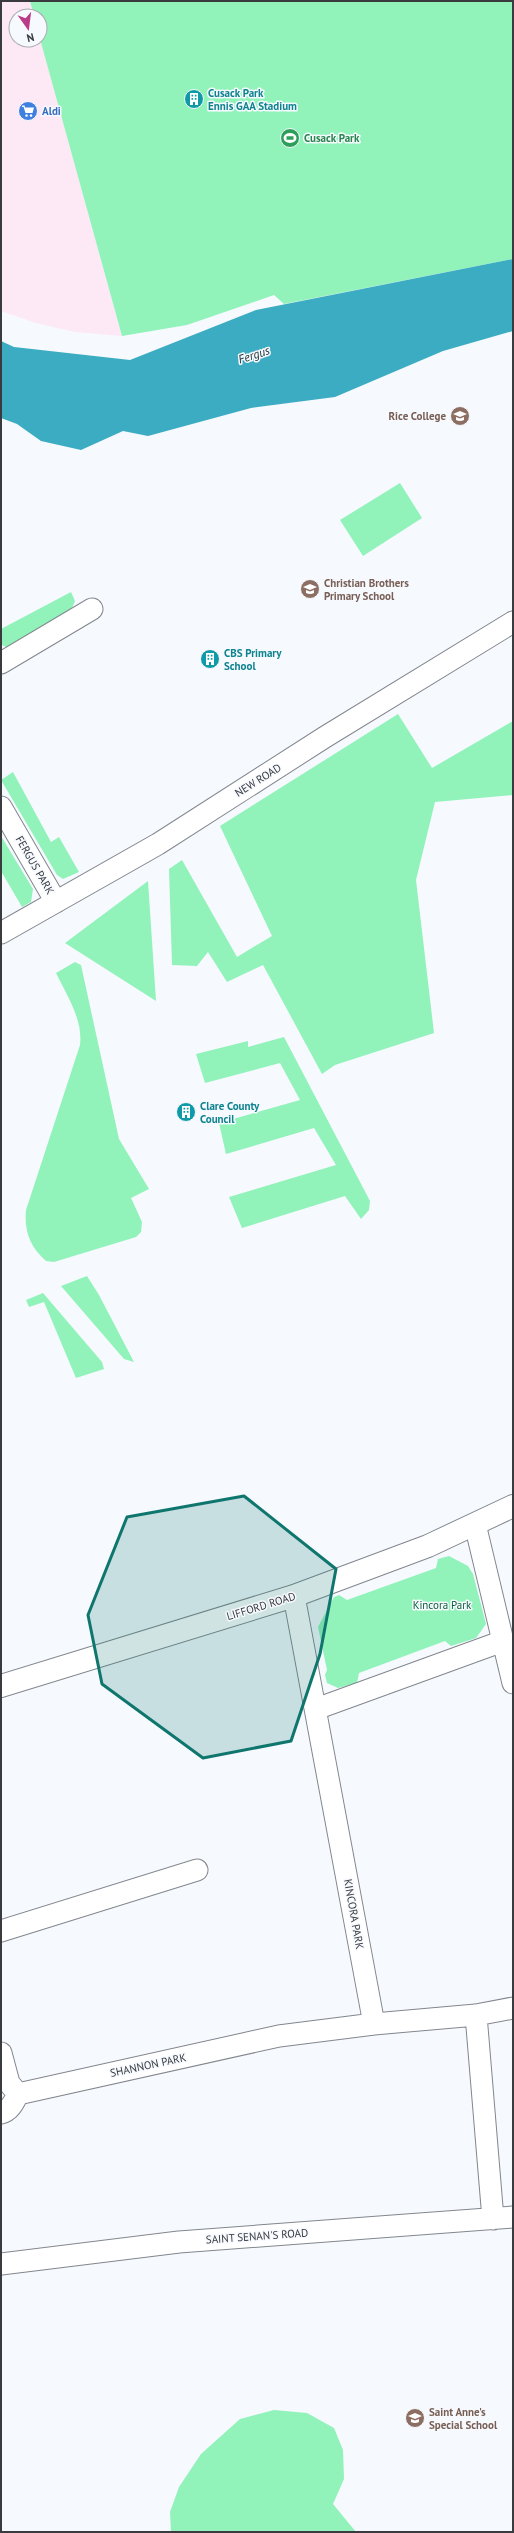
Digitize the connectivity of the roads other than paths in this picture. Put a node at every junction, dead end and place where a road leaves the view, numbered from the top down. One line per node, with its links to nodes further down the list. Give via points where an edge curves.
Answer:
1 (92, 608): 3 (street)
2 (513, 622): 5 (street, NEW ROAD, via 325,737 158,844)
3 (1, 663)
4 (1, 807): 5 (street, FERGUS PARK)
5 (56, 902): 6 (street, NEW ROAD)
6 (1, 933)
7 (513, 1506): 8 (main road, LIFFORD ROAD)
8 (475, 1524): 9 (main road, LIFFORD ROAD, via 428,1546); 10 (street)
9 (294, 1596): 12 (main road, LIFFORD ROAD); 13 (street, KINCORA PARK)
10 (503, 1642): 11 (street); 13 (street)
11 (513, 1683)
12 (1, 1686)
13 (316, 1709): 18 (street, KINCORA PARK)
14 (197, 1870): 15 (street)
15 (1, 1931)
16 (513, 2008): 17 (street)
17 (476, 2015): 18 (street); 23 (street)
18 (374, 2024): 20 (street, SHANNON PARK, via 279,2036)
19 (1, 2053): 20 (street)
20 (9, 2087): 21 (street, via 14,2104)
21 (1, 2113)
22 (513, 2217): 23 (street, SAINT SENAN'S ROAD)
23 (493, 2219): 24 (street, SAINT SENAN'S ROAD, via 178,2242)
24 (1, 2264)

